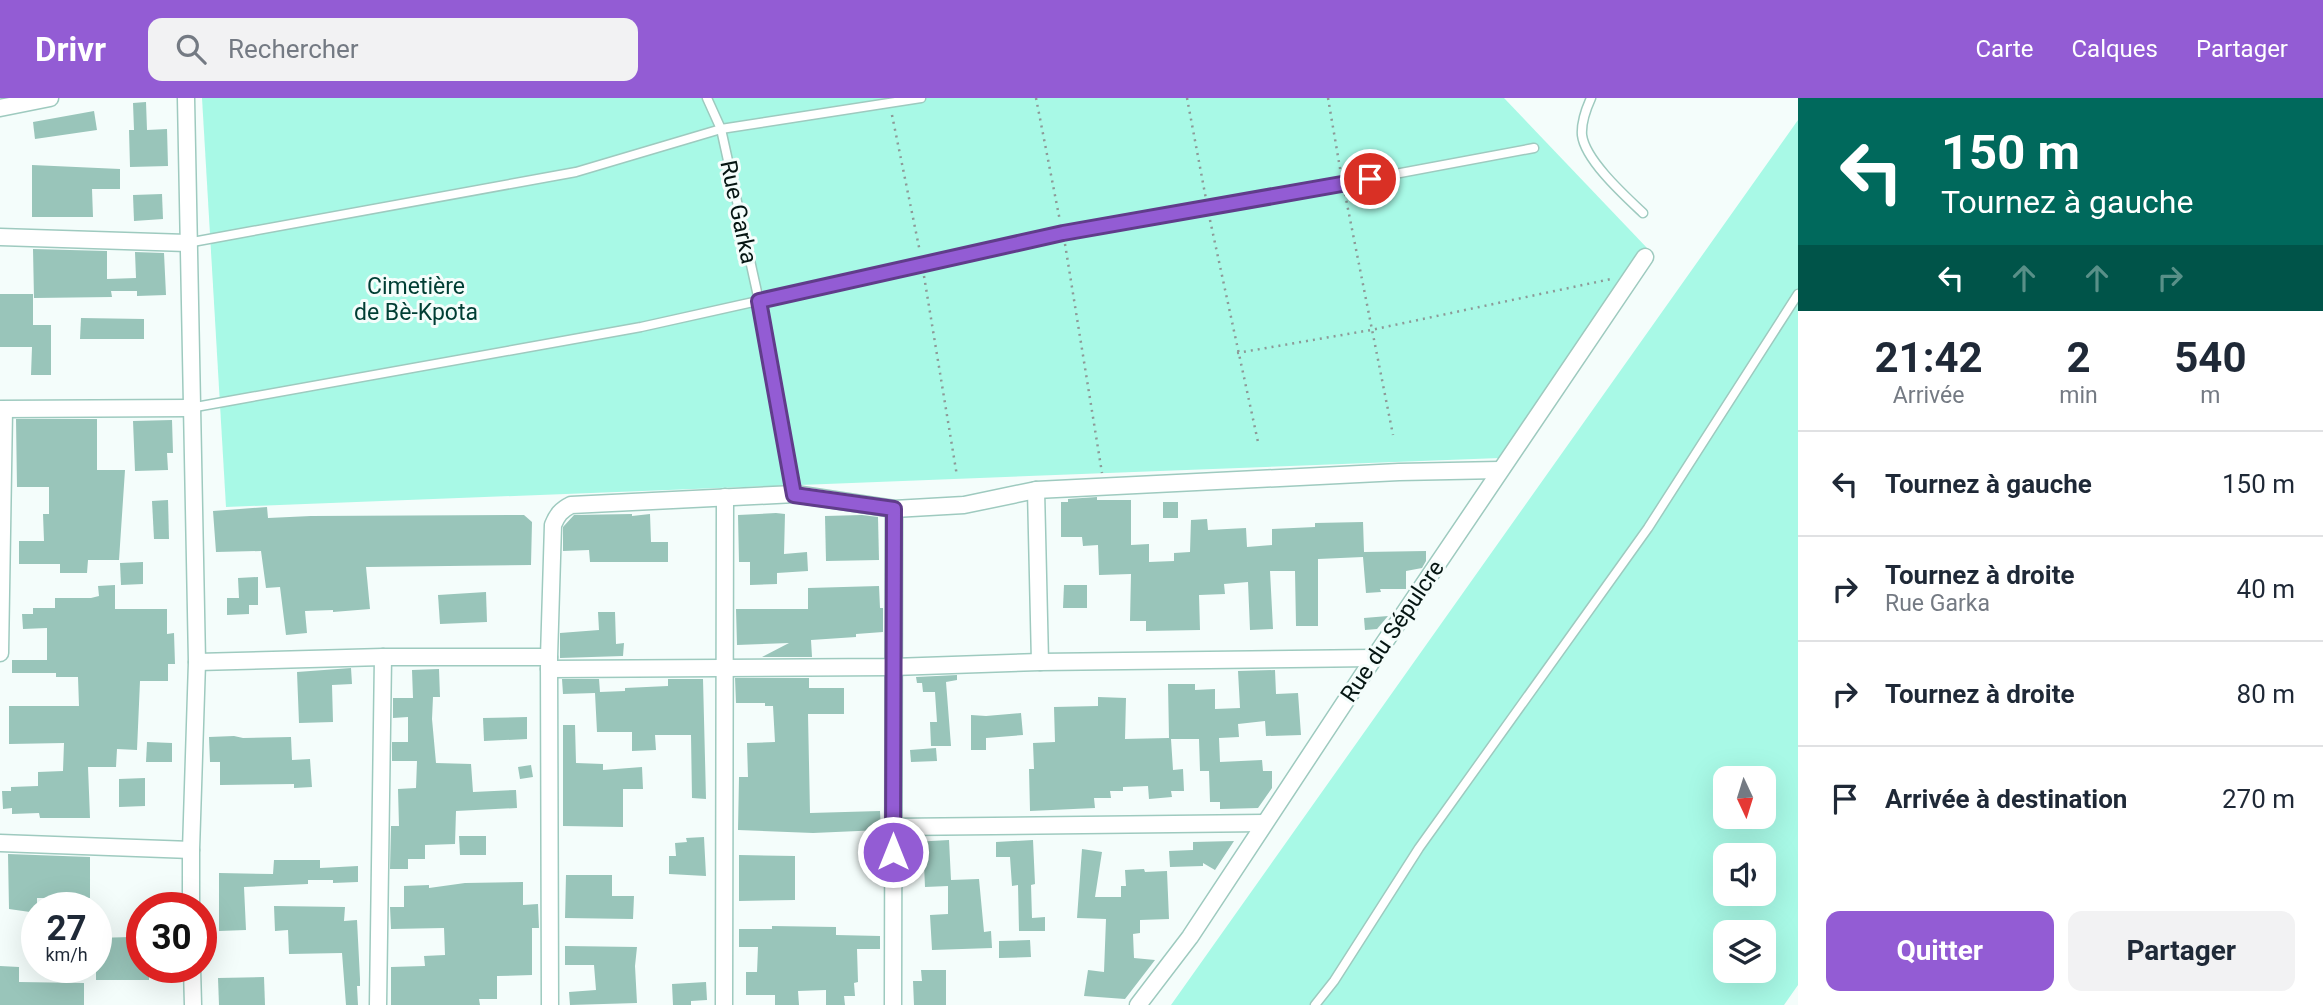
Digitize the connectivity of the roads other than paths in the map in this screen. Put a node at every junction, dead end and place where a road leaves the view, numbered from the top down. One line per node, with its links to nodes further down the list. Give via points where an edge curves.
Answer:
1 (50, 98): 6 (street)
2 (186, 98): 11 (street)
3 (707, 98): 7 (lane, Rue Garka)
4 (921, 98): 7 (lane)
5 (1591, 98): 9 (lane, via 1582,138 1619,190)
6 (0, 108)
7 (721, 129): 11 (lane, via 576,173); 14 (lane, Rue Garka)
8 (1534, 148): 14 (lane, via 1063,233)
9 (1643, 213)
10 (0, 237): 11 (street)
11 (187, 243): 15 (street)
12 (1645, 257): 17 (street, Rue du Sépulcre)
13 (1798, 294): 42 (lane, via 1648,528 1419,848)
14 (759, 301): 15 (lane, via 641,327); 19 (lane, Rue Garka)
15 (190, 408): 16 (street); 25 (street)
16 (2, 410): 22 (street)
17 (1500, 470): 18 (street); 24 (street, Rue du Sépulcre)
18 (1036, 490): 21 (street, via 964,505); 26 (street)
19 (794, 495): 20 (street); 21 (street)
20 (725, 497): 27 (street, via 563,509 553,525); 28 (street)
21 (894, 509): 29 (street)
22 (0, 653)
23 (383, 657): 25 (street); 27 (street); 37 (street)
24 (1374, 658): 26 (street); 30 (street, Rue du Sépulcre)
25 (197, 662): 33 (street)
26 (1040, 662): 29 (street)
27 (549, 663): 28 (street); 38 (street)
28 (725, 667): 29 (street); 39 (street)
29 (893, 667): 31 (street)
30 (1264, 823): 31 (street); 41 (street, Rue du Sépulcre)
31 (893, 827): 40 (street)
32 (0, 843): 33 (street)
33 (191, 850): 34 (street)
34 (191, 892)
35 (192, 983): 36 (street)
36 (192, 1005)
37 (378, 1005)
38 (550, 1005)
39 (724, 1005)
40 (892, 1005)
41 (1138, 1005)
42 (1315, 1005)

